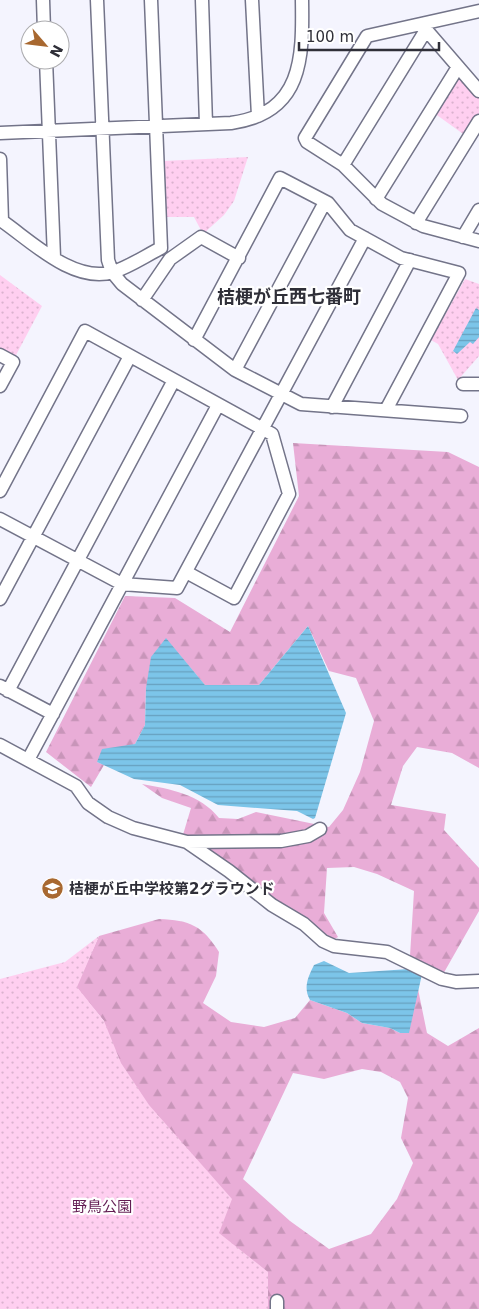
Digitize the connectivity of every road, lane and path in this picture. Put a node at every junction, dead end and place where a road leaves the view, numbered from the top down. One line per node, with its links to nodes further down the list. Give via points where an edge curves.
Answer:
1 (43, 0): 8 (street)
2 (97, 0): 17 (street)
3 (151, 0): 16 (street)
4 (202, 0): 15 (street)
5 (252, 0): 13 (street)
6 (302, 0): 13 (street, via 299,69 284,96)
7 (479, 11): 9 (street)
8 (44, 20)
9 (424, 27): 10 (street); 21 (street); 21 (street, via 367,36 305,138)
10 (458, 67): 12 (street); 22 (street)
11 (46, 70): 18 (street)
12 (478, 88)
13 (258, 116): 15 (street, via 237,122)
14 (479, 121): 26 (street)
15 (206, 124): 16 (street)
16 (155, 126): 17 (street); 33 (street, via 161,248)
17 (102, 128): 18 (street); 33 (street, via 108,260)
18 (49, 130): 19 (street); 30 (street)
19 (0, 133)
20 (0, 159): 23 (street)
21 (343, 165): 22 (street)
22 (376, 200): 26 (street)
23 (1, 202): 30 (street, via 2,221)
24 (325, 202): 28 (street, via 350,230); 31 (street, via 280,178); 38 (street)
25 (479, 210): 27 (street)
26 (416, 223): 27 (street)
27 (463, 236): 29 (street)
28 (365, 238): 32 (street); 43 (street)
29 (479, 241)
30 (54, 258): 33 (street, via 78,272)
31 (239, 258): 34 (street, via 201,238 170,259); 35 (street)
32 (410, 260): 45 (street); 46 (street, via 459,273)
33 (112, 272): 34 (street)
34 (142, 300): 35 (street)
35 (194, 340): 38 (street)
36 (0, 355): 42 (street, via 13,362)
37 (130, 356): 39 (street); 49 (street, via 86,331); 51 (street)
38 (235, 370): 43 (street)
39 (174, 380): 44 (street); 52 (street)
40 (464, 384): 41 (street)
41 (479, 384)
42 (0, 386)
43 (282, 395): 45 (street, via 301,404); 48 (street)
44 (218, 405): 48 (street); 54 (street)
45 (332, 407): 46 (street)
46 (386, 410): 47 (street)
47 (461, 416)
48 (262, 429): 53 (street); 53 (street, via 272,434 289,494 234,598)
49 (0, 491)
50 (0, 519): 51 (street)
51 (34, 537): 52 (street); 55 (street)
52 (77, 560): 54 (street); 56 (street)
53 (186, 572): 54 (street, via 177,588)
54 (122, 584): 57 (street)
55 (0, 599)
56 (4, 688): 57 (street)
57 (52, 714): 59 (street)
58 (0, 745): 59 (street)
59 (28, 760): 61 (street, via 76,786 88,803 108,817 133,828)
60 (320, 828): 61 (street, via 308,836 281,841)
61 (187, 842): 62 (street, via 276,908 304,924 323,941 334,946 387,952 442,979)
62 (479, 982)

